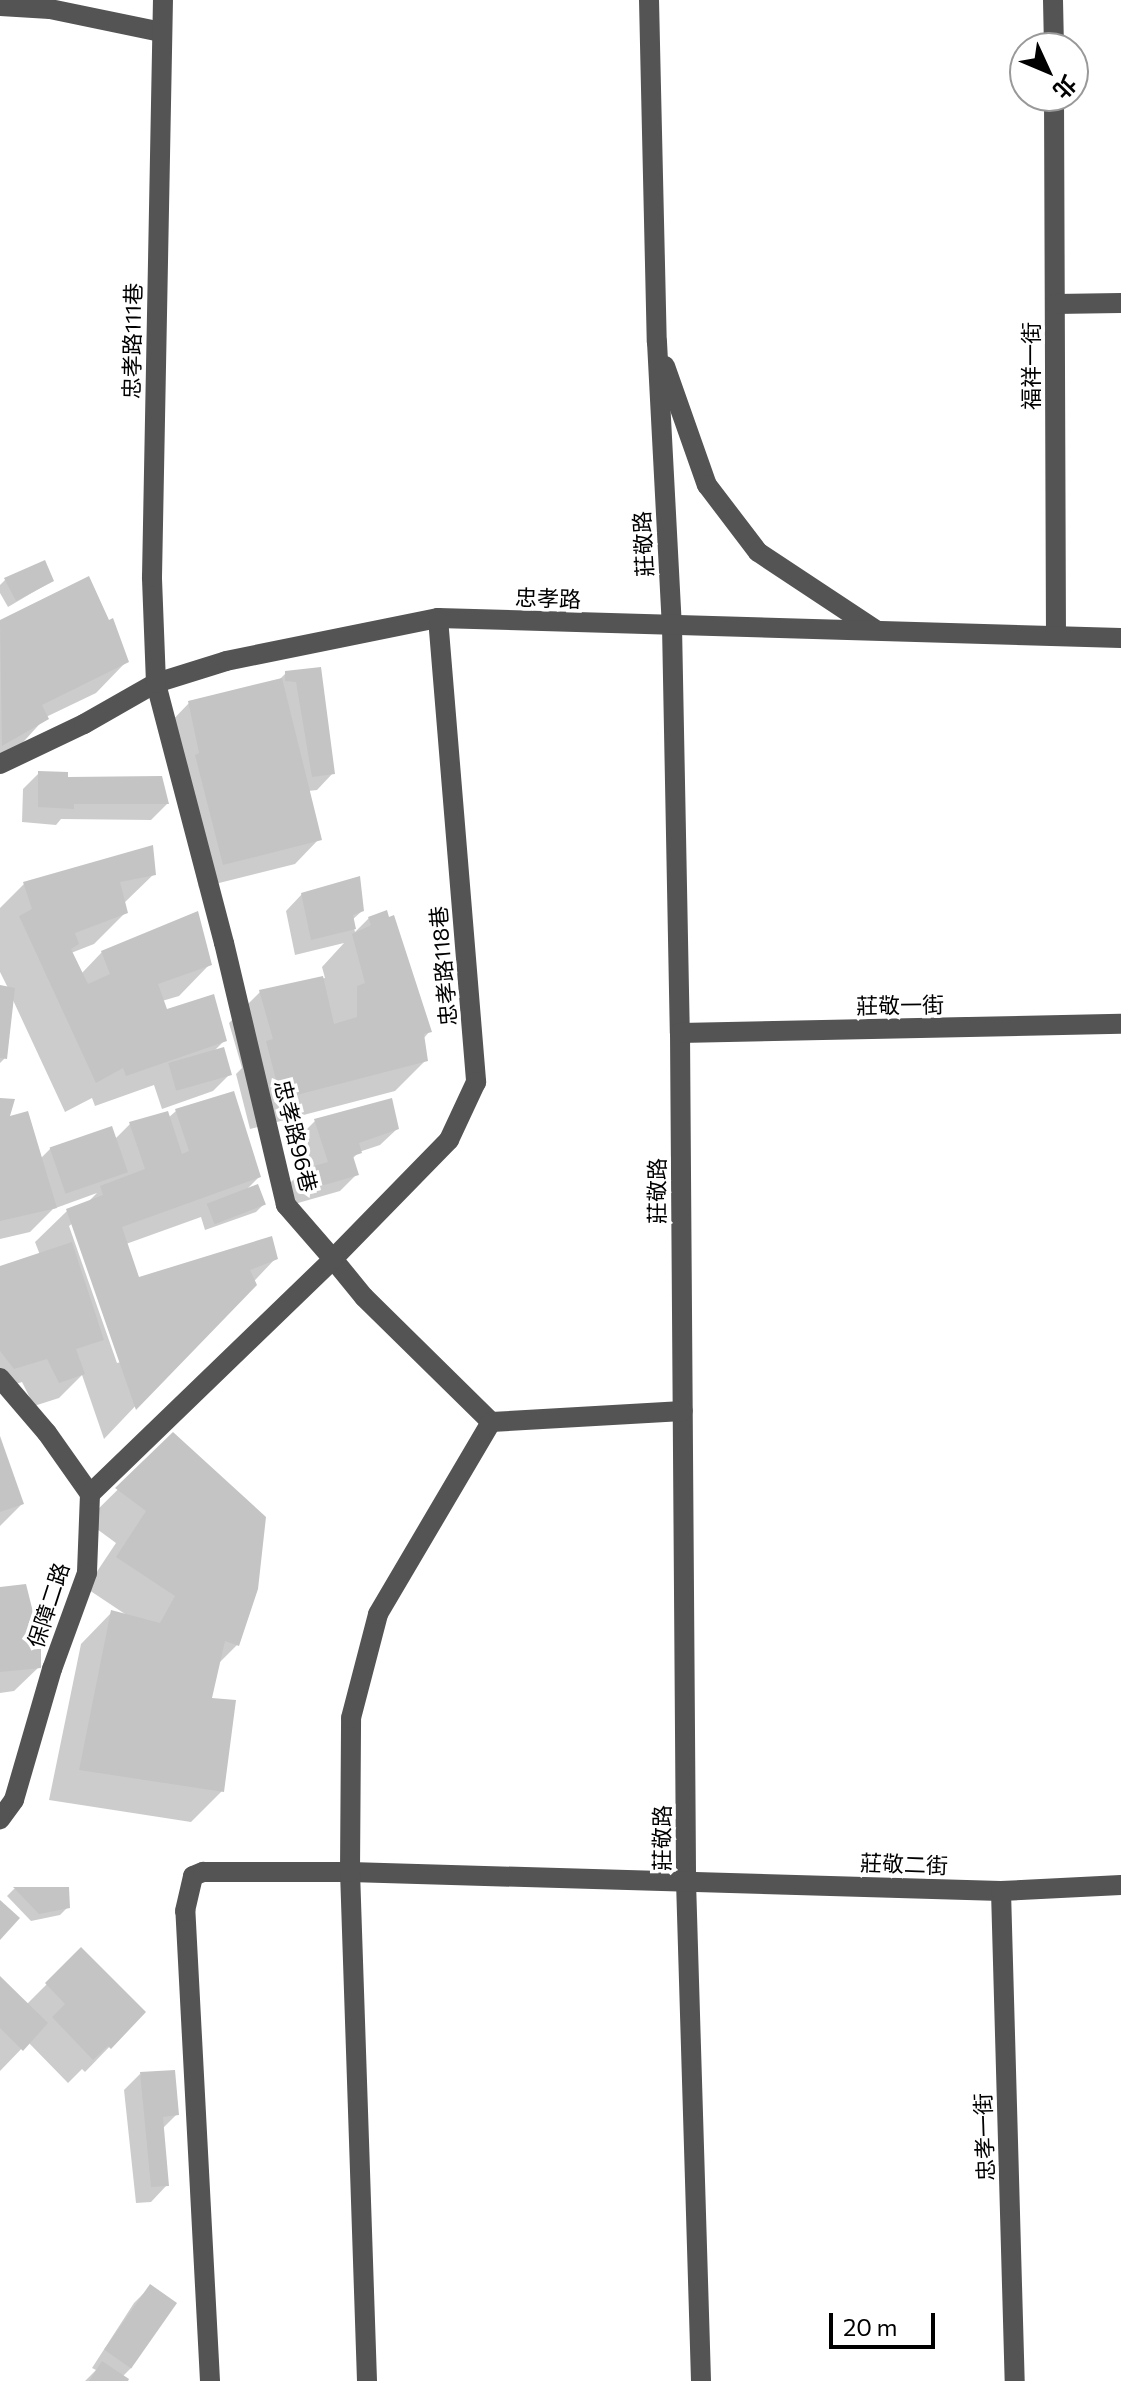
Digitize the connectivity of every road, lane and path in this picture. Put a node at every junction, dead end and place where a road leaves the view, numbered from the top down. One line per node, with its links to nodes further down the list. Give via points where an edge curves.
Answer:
1 (163, 0): 5 (street, 忠孝路111巷)
2 (649, 0): 10 (street, 莊敬路)
3 (1053, 0): 6 (street)
4 (0, 6): 5 (street, via 50,9)
5 (161, 32): 16 (street, 忠孝路111巷, via 152,577)
6 (1054, 32)
7 (1054, 112): 9 (street, 福祥一街)
8 (1121, 303): 9 (street)
9 (1055, 304): 14 (street, 福祥一街)
10 (657, 342): 12 (street, 莊敬路); 13 (street, via 707,485 749,541)
11 (438, 618): 12 (street, 忠孝路); 16 (street, 忠孝路, via 226,661); 20 (street, 忠孝路118巷, via 476,1082 449,1140)
12 (672, 626): 13 (street, 忠孝路); 19 (street, 莊敬路)
13 (876, 630): 14 (street, 忠孝路)
14 (1056, 636): 15 (street, 忠孝路)
15 (1121, 638)
16 (156, 683): 17 (street, 忠孝路); 20 (street, 忠孝路96巷, via 286,1205)
17 (0, 764)
18 (1121, 1024): 19 (street, 莊敬一街)
19 (680, 1033): 22 (street, 莊敬路)
20 (333, 1259): 23 (street, 忠孝路96巷, via 364,1297); 24 (street)
21 (0, 1378): 24 (street)
22 (683, 1411): 23 (street); 27 (street, 莊敬路)
23 (491, 1422): 26 (street, via 378,1614 351,1718)
24 (90, 1494): 25 (street, 保障二路, via 87,1573 14,1800)
25 (0, 1819)
26 (350, 1872): 27 (street, 莊敬二街); 30 (street, 莊敬二街, via 203,1872 193,1876 188,1891); 31 (street)
27 (686, 1881): 29 (street, 莊敬二街); 32 (street, 莊敬路)
28 (1121, 1885): 29 (street, 莊敬二街)
29 (1001, 1891): 33 (street, 忠孝一街)
30 (210, 2381)
31 (367, 2381)
32 (701, 2381)
33 (1015, 2381)

